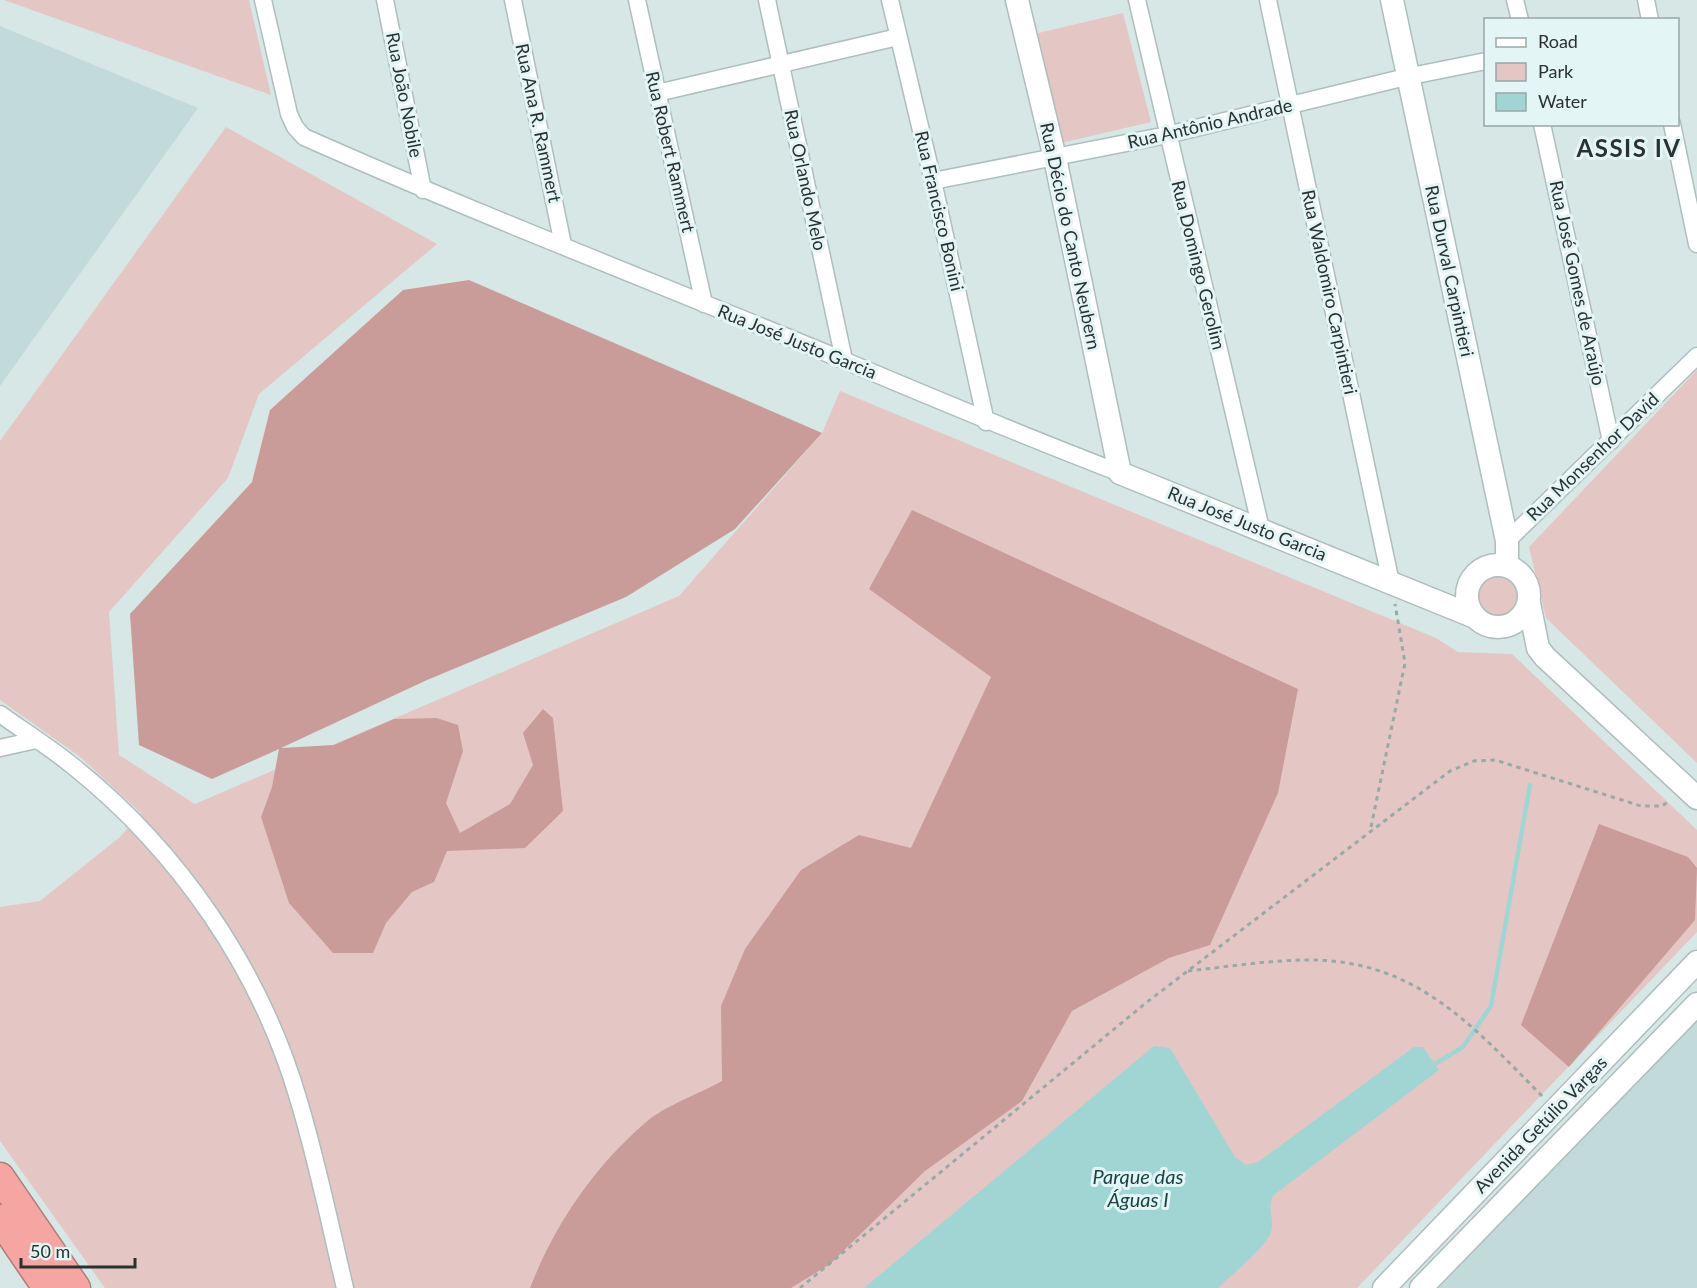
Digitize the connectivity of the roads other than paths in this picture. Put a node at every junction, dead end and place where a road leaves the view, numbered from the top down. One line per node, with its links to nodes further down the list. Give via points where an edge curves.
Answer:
1 (263, 0): 26 (street, Rua José Justo Garcia, via 295,127 304,137)
2 (386, 0): 26 (street, Rua João Nobile)
3 (513, 0): 28 (street, Rua Ana R. Rammert)
4 (637, 0): 19 (street, Rua Robert Rammert)
5 (767, 0): 17 (street, Rua Orlando Melo)
6 (890, 0): 15 (street, Rua Francisco Bonini)
7 (1017, 0): 24 (street, Rua Décio do Canto Neubern)
8 (1137, 0): 23 (street, Rua Domingo Gerolim)
9 (1268, 0): 20 (street, Rua Waldomiro Carpintieri)
10 (1392, 0): 18 (street, Rua Durval Carpintieri)
11 (1515, 0): 13 (street)
12 (1646, 0): 14 (street)
13 (1520, 18)
14 (1650, 18)
15 (898, 37): 17 (street); 25 (street, Rua Francisco Bonini)
16 (1484, 61): 18 (street, Rua Antônio Andrade)
17 (780, 64): 19 (street); 31 (street, Rua Orlando Melo)
18 (1406, 76): 20 (street, Rua Antônio Andrade); 36 (street, Rua Durval Carpintieri)
19 (657, 93): 29 (street, Rua Robert Rammert)
20 (1289, 106): 23 (street, Rua Antônio Andrade); 38 (street, Rua Waldomiro Carpintieri)
21 (1542, 126): 33 (street, Rua José Gomes de Araújo)
22 (1672, 126): 27 (street)
23 (1167, 135): 24 (street, Rua Antônio Andrade); 35 (street, Rua Domingo Gerolim)
24 (1055, 158): 25 (street, Rua Antônio Andrade); 34 (street, Rua Décio do Canto Neubern)
25 (933, 181): 32 (street, Rua Francisco Bonini)
26 (423, 190): 28 (street, Rua José Justo Garcia)
27 (1697, 244)
28 (563, 245): 29 (street, Rua José Justo Garcia)
29 (704, 304): 31 (street, Rua José Justo Garcia)
30 (1697, 356): 33 (street, Rua Monsenhor David)
31 (844, 360): 32 (street, Rua José Justo Garcia)
32 (986, 422): 34 (street, Rua José Justo Garcia)
33 (1611, 441): 36 (street, Rua Monsenhor David)
34 (1120, 473): 35 (street, Rua José Justo Garcia)
35 (1262, 529): 38 (street, Rua José Justo Garcia)
36 (1507, 541): 37 (street)
37 (1507, 566): 39 (street, via 1478,571); 41 (street, via 1523,577)
38 (1391, 583): 40 (street, Rua José Justo Garcia)
39 (1467, 588): 40 (street); 42 (street)
40 (1425, 598): 42 (street, Rua José Justo Garcia)
41 (1529, 603): 43 (street, via 1520,619); 44 (street)
42 (1475, 617): 43 (street, via 1482,623)
43 (1502, 627): 44 (street)
44 (1538, 648): 48 (street)
45 (0, 714): 46 (street)
46 (36, 740): 47 (street); 55 (street, via 75,767 164,854 213,916 246,971 298,1097)
47 (0, 748)
48 (1697, 798)
49 (1697, 962): 56 (street, Avenida Getúlio Vargas)
50 (1697, 1004): 57 (street, Avenida Getúlio Vargas)
51 (0, 1178): 54 (highway)
52 (0, 1219): 53 (highway)
53 (47, 1288)
54 (76, 1288)
55 (345, 1288)
56 (1384, 1288)
57 (1421, 1288)

